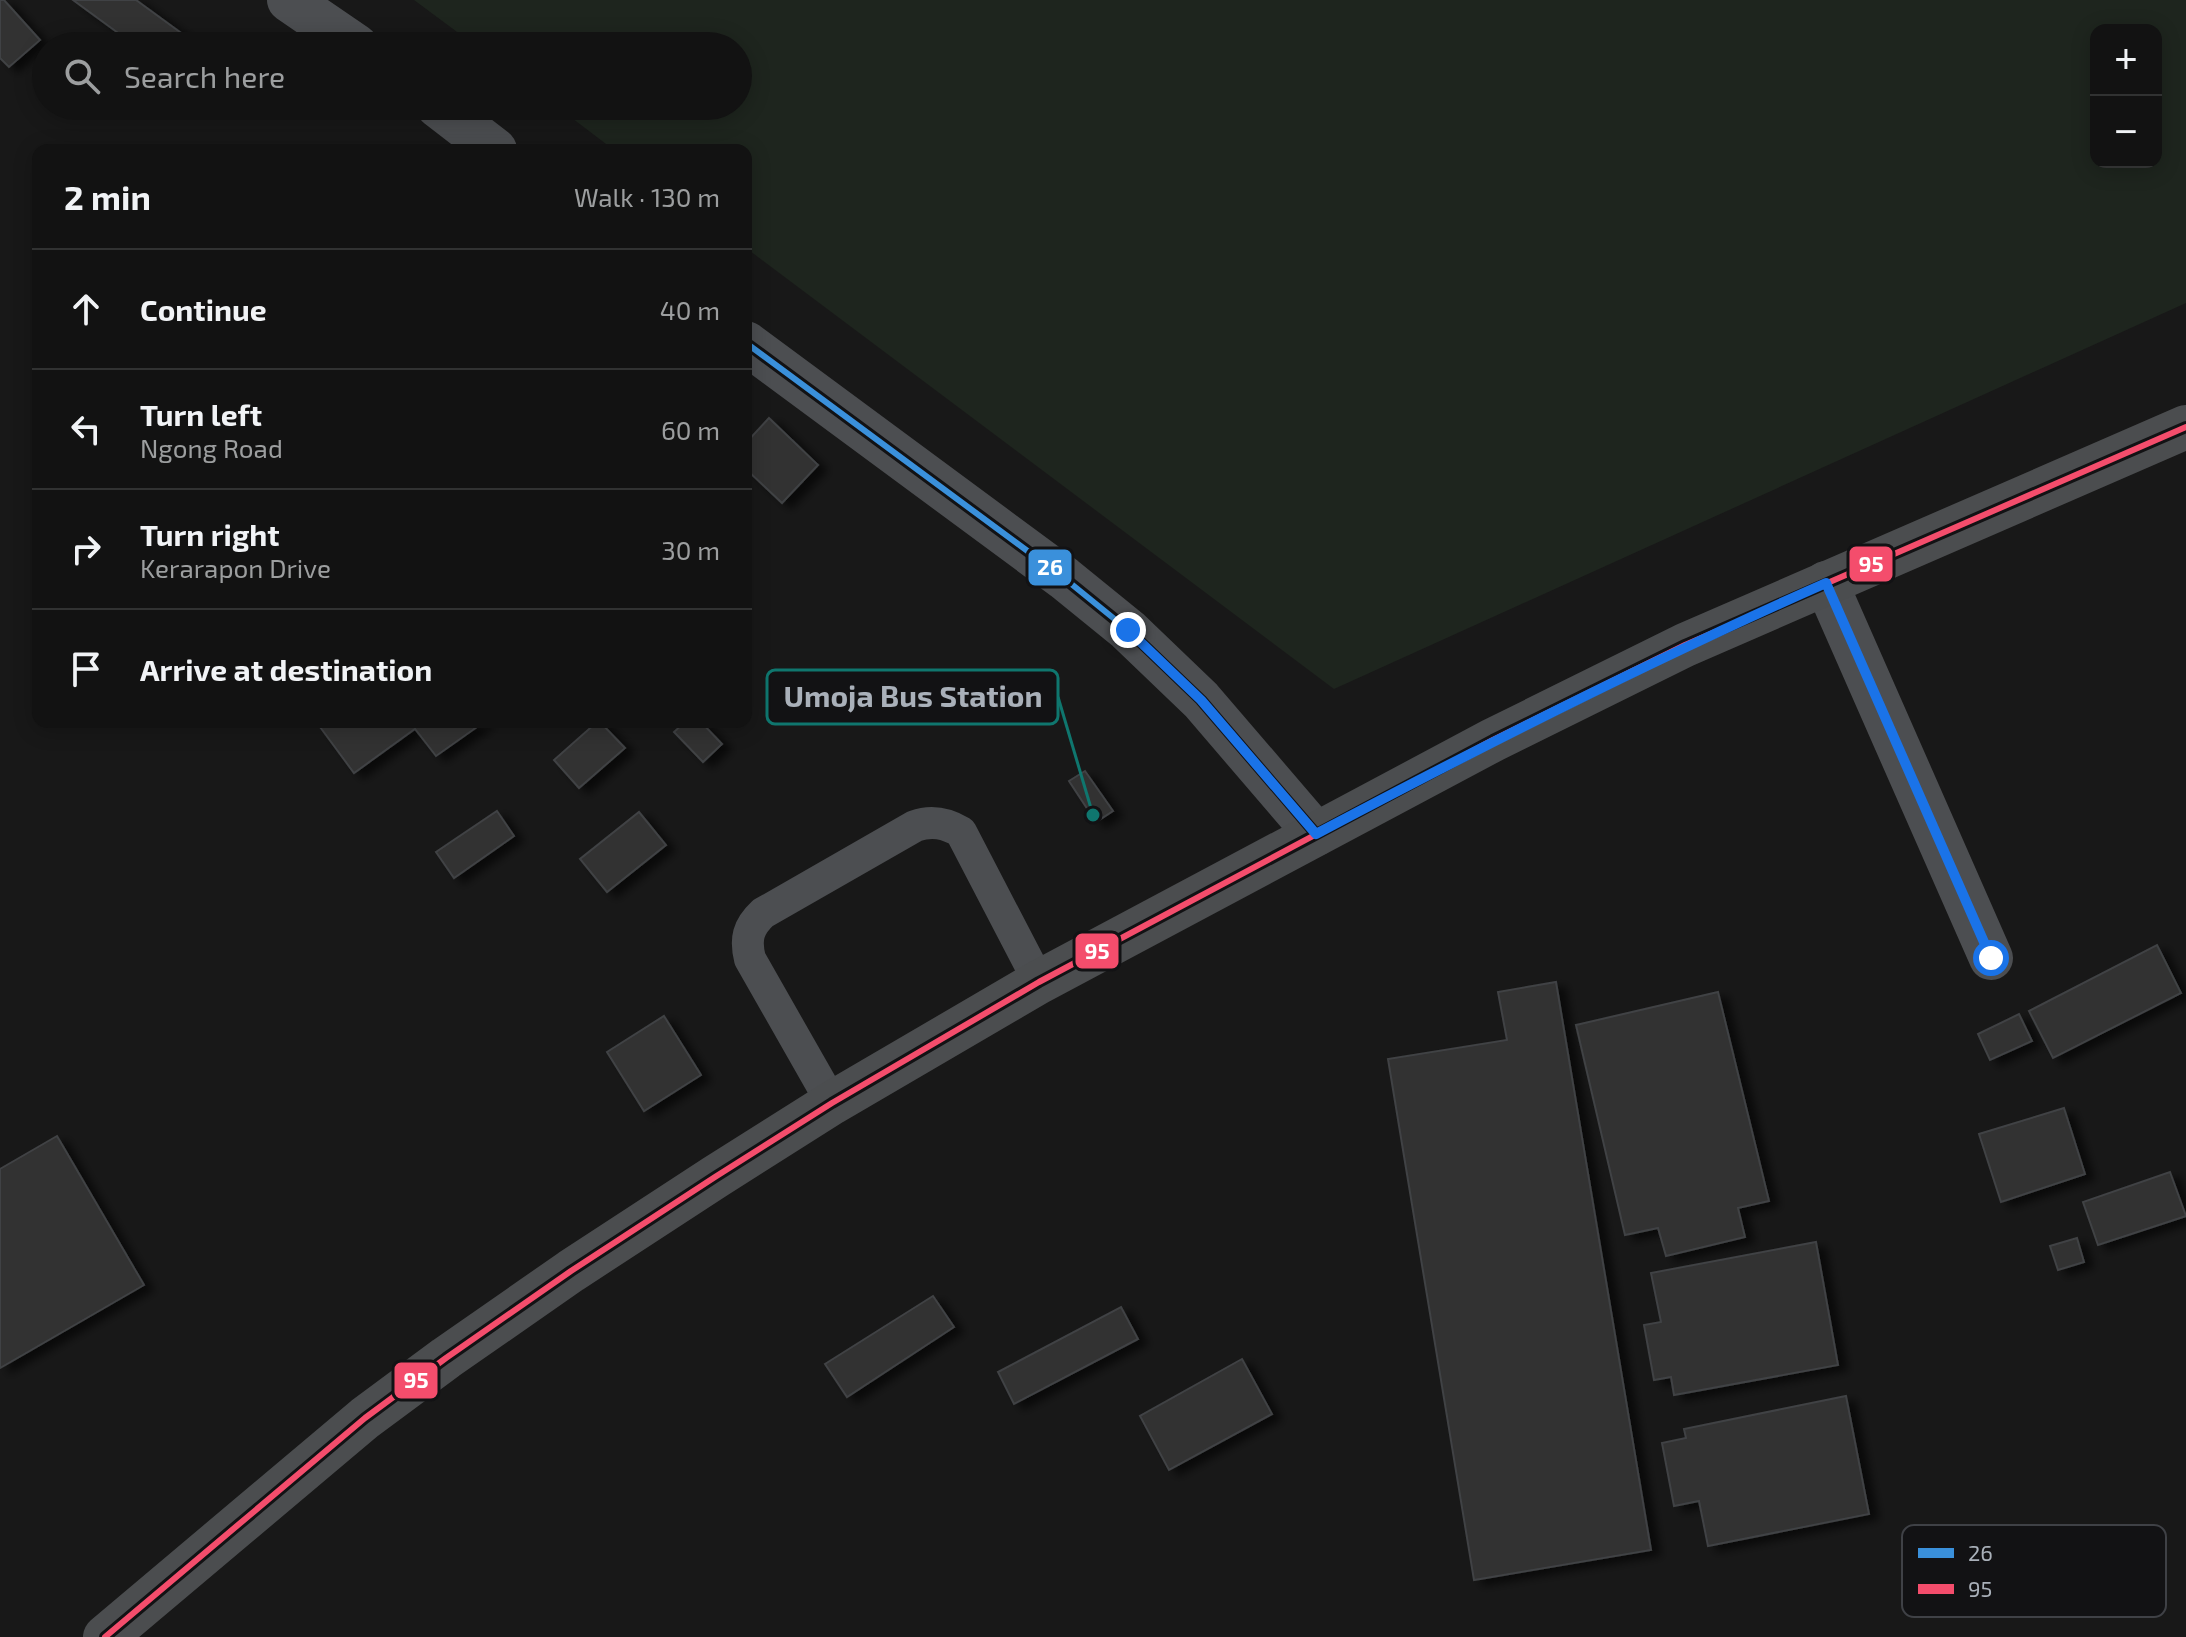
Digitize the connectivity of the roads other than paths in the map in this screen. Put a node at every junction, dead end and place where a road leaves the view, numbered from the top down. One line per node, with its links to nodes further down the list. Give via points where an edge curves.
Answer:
1 (289, 0): 2 (street)
2 (336, 32)
3 (456, 120): 4 (street)
4 (487, 144)
5 (752, 347): 8 (street, via 1128,630 1201,700)
6 (2186, 427): 7 (main road)
7 (1826, 583): 8 (main road, via 1685,645); 9 (street)
8 (1316, 834): 10 (main road)
9 (1991, 958)
10 (1039, 982): 11 (main road); 11 (lane, via 961,832 940,823 915,826 763,913 748,933 750,959)
11 (832, 1103): 12 (main road, via 584,1262 446,1358 365,1418)
12 (105, 1637)

